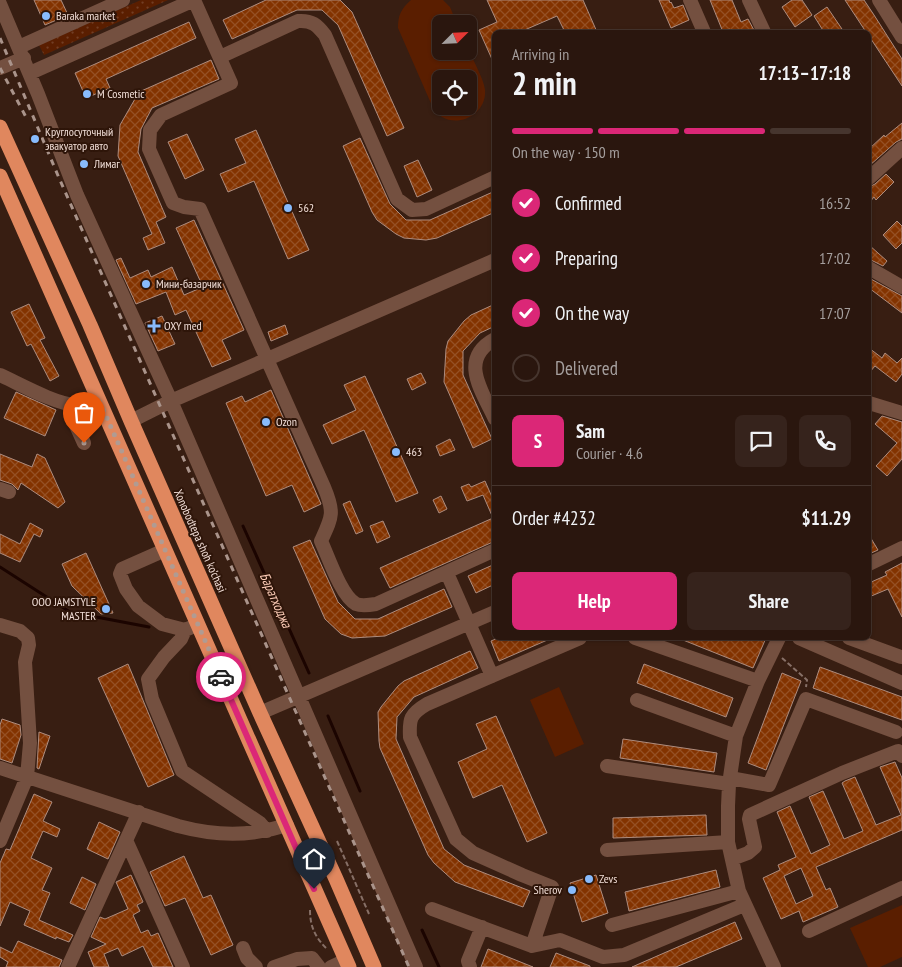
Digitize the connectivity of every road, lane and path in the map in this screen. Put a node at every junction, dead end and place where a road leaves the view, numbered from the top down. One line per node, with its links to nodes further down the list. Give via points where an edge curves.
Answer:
1 (124, 0): 7 (street)
2 (194, 0): 12 (street); 14 (street)
3 (690, 0): 8 (street)
4 (750, 0): 9 (street)
5 (879, 0): 10 (street)
6 (0, 4): 11 (street)
7 (96, 6): 11 (street)
8 (703, 30)
9 (763, 30)
10 (902, 36)
11 (21, 52): 13 (street); 14 (street)
12 (220, 57): 19 (street, via 298,21 315,23 325,35 397,199 412,210 426,210); 24 (street, via 231,83 161,115 150,130 149,149 173,202 200,209)
13 (0, 68)
14 (30, 74): 27 (street, via 77,195)
15 (0, 127): 32 (highway, Xonobodtepa shoh ko'chasi)
16 (902, 148): 18 (street)
17 (0, 176): 26 (highway)
18 (871, 176)
19 (492, 178)
20 (492, 261): 24 (street)
21 (871, 269): 22 (street)
22 (902, 287)
23 (492, 341): 30 (street, via 475,358 475,374)
24 (268, 359): 27 (street); 40 (street, via 331,502 332,518 321,541 343,591 356,604 376,604)
25 (0, 375): 28 (street)
26 (100, 402): 28 (street); 35 (highway)
27 (171, 402): 32 (street); 54 (street)
28 (70, 404): 33 (street, via 70,412)
29 (871, 404): 31 (street)
30 (492, 412)
31 (902, 413)
32 (131, 421): 34 (highway, Xonobodtepa shoh ko'chasi)
33 (84, 443)
34 (165, 498): 35 (highway); 57 (highway, Xonobodtepa shoh ko'chasi)
35 (146, 507): 37 (highway)
36 (902, 548): 39 (street)
37 (165, 550): 44 (highway); 44 (street, via 122,569 120,574 138,606 162,624)
38 (492, 551): 40 (street)
39 (871, 563)
40 (447, 573): 42 (street)
41 (492, 613): 42 (street)
42 (469, 624): 51 (street); 54 (street)
43 (0, 625): 63 (street, via 20,631 28,638 25,662 30,743)
44 (191, 627): 66 (highway); 67 (street, via 148,679 152,699 182,771)
45 (575, 640): 51 (street)
46 (641, 640): 52 (street)
47 (804, 640): 53 (street)
48 (854, 640): 50 (street)
49 (776, 644): 52 (street); 55 (path, via 806,680)
50 (901, 657)
51 (492, 676): 82 (street, via 422,707 409,721 410,737 456,839 473,854 552,886)
52 (758, 681): 59 (street)
53 (902, 683)
54 (298, 696): 57 (street); 92 (street)
55 (806, 699): 58 (street); 64 (street, via 769,785)
56 (637, 700): 59 (street)
57 (260, 713): 91 (highway, Xonobodtepa shoh ko'chasi)
58 (896, 732)
59 (736, 736): 64 (street)
60 (902, 756): 73 (street, via 898,750 750,815 755,847)
61 (607, 766): 64 (street)
62 (0, 768): 63 (street)
63 (27, 777): 65 (street); 69 (street)
64 (729, 781): 71 (street)
65 (139, 812): 67 (street, via 208,833); 68 (street)
66 (287, 825): 67 (street); 84 (highway)
67 (267, 831)
68 (126, 840): 85 (street); 86 (street)
69 (0, 841)
70 (337, 841): 78 (path)
71 (728, 842): 72 (street); 73 (street)
72 (607, 850)
73 (732, 860): 75 (street)
74 (902, 888): 81 (street)
75 (739, 891): 76 (street); 79 (street)
76 (744, 905): 82 (street, via 624,955 603,957 560,940); 94 (street)
77 (432, 909): 80 (street)
78 (369, 914)
79 (612, 925)
80 (482, 927): 82 (street); 93 (street, via 468,961)
81 (810, 931)
82 (532, 946)
83 (243, 948): 87 (street)
84 (348, 963): 90 (street)
85 (70, 966)
86 (183, 967)
87 (256, 967)
88 (274, 967): 89 (street, via 312,958)
89 (319, 967)
90 (331, 967)
91 (374, 967)
92 (416, 967)
93 (470, 967)
94 (774, 967)

